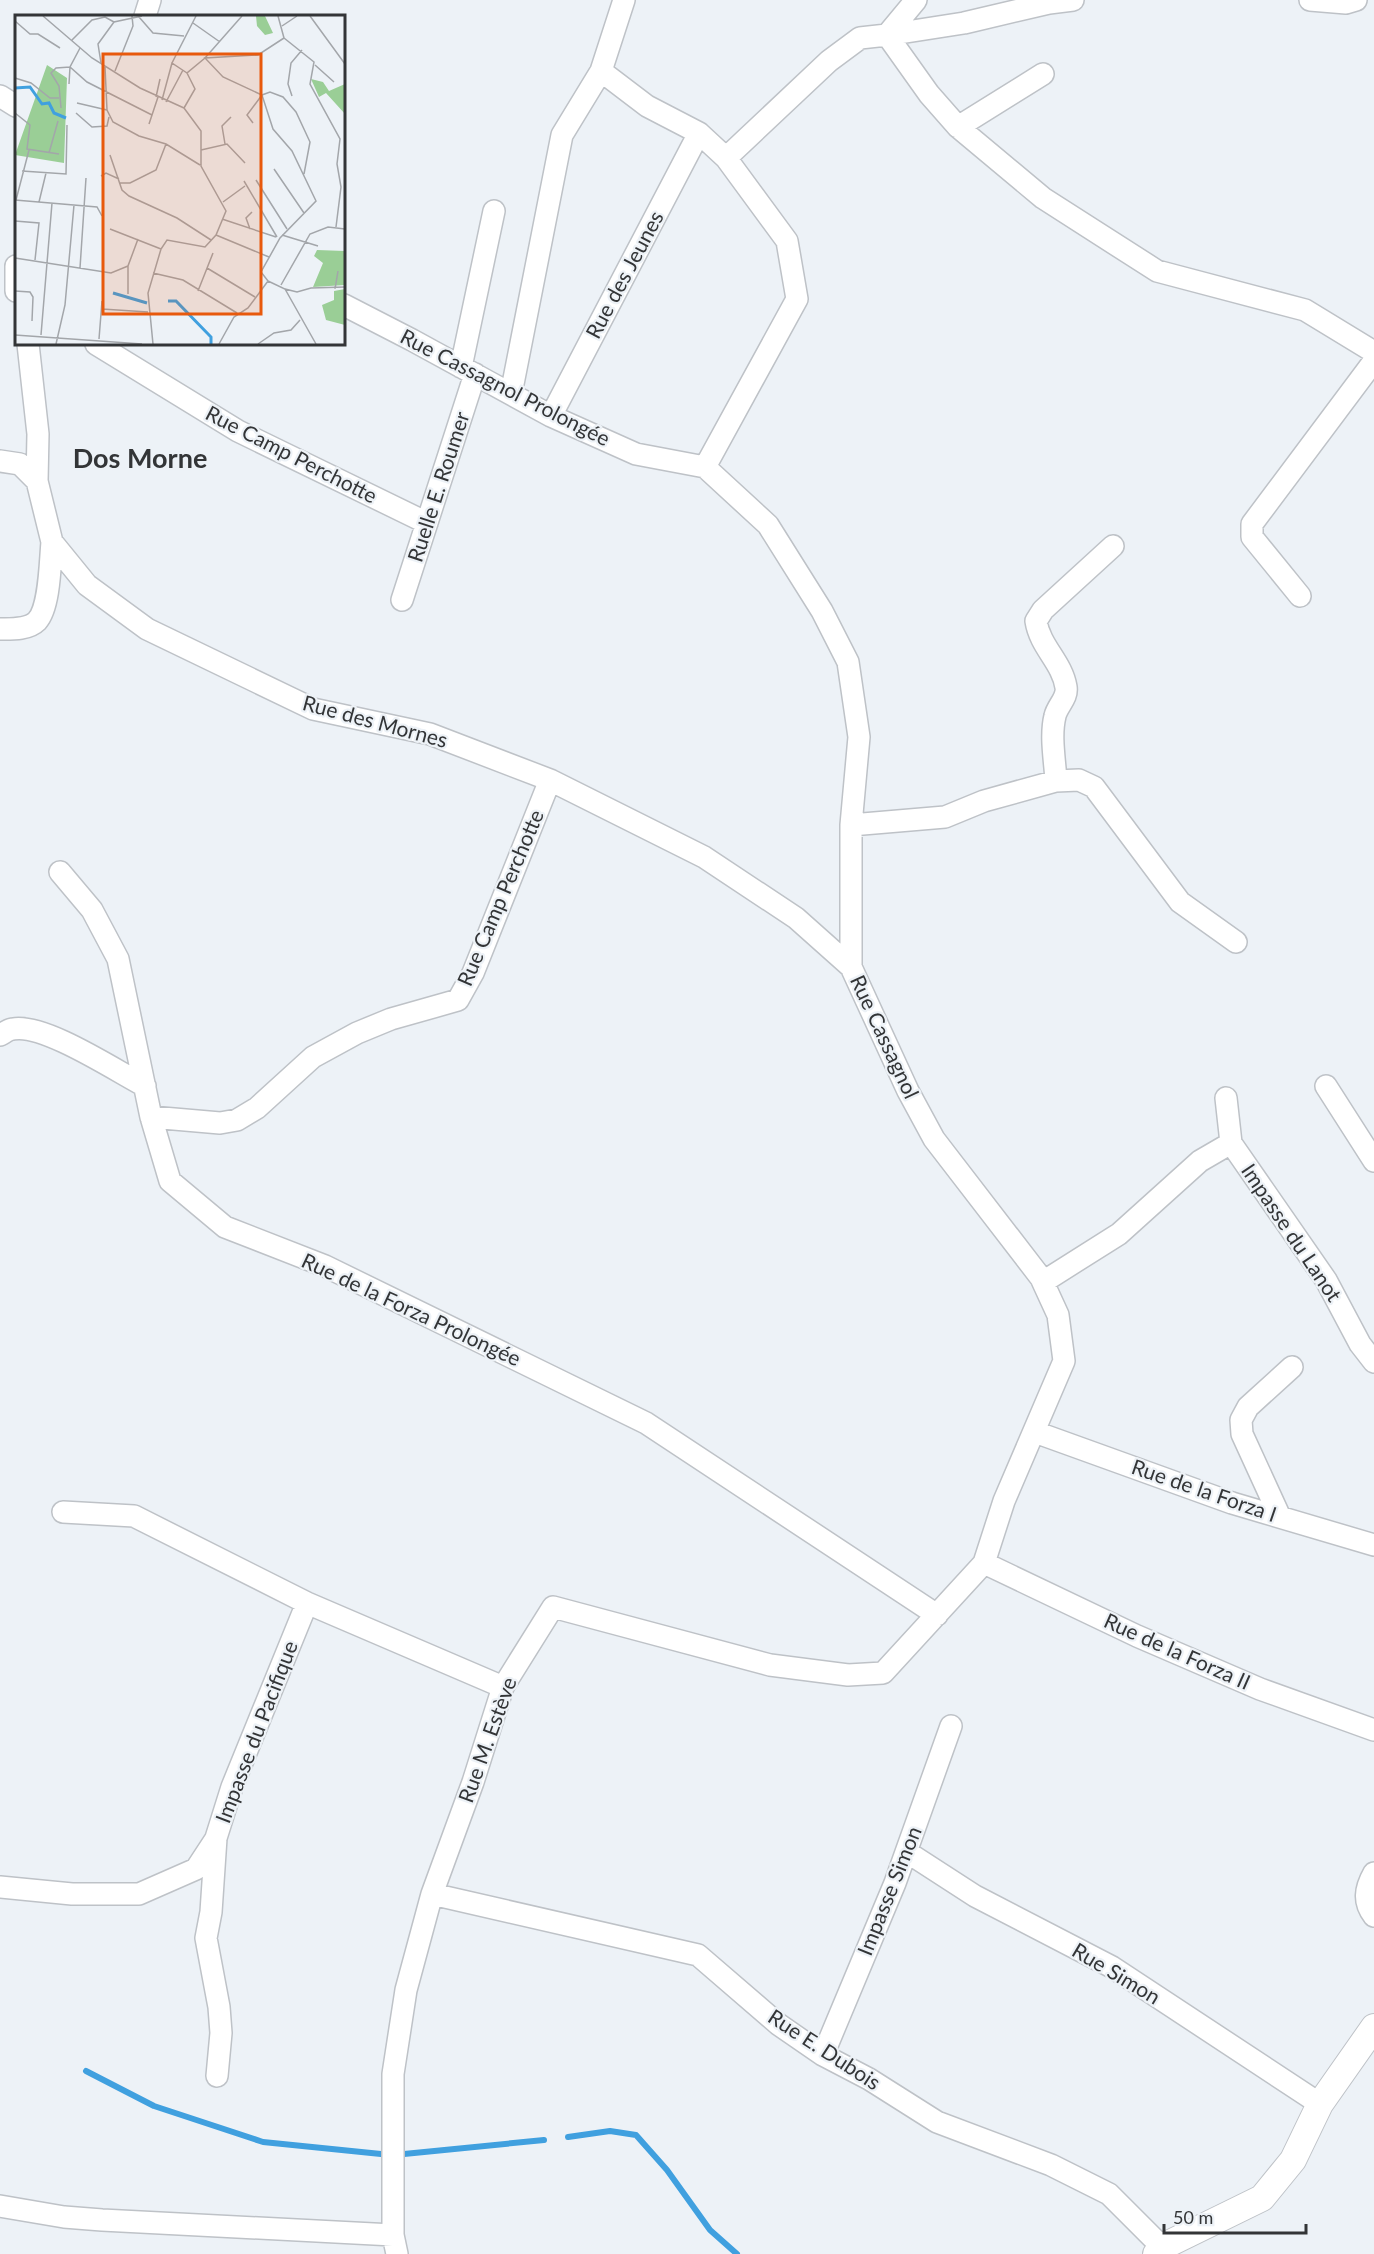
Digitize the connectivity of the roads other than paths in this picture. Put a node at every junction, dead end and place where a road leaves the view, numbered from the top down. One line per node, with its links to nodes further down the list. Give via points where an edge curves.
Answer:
1 (150, 0): 7 (street)
2 (624, 0): 9 (street)
3 (916, 0): 8 (street)
4 (1073, 0): 8 (street)
5 (1310, 0): 6 (street)
6 (1356, 0)
7 (145, 15)
8 (887, 35): 13 (street, via 928,94); 15 (street, via 860,38 829,61)
9 (601, 71): 14 (street, via 647,106); 23 (street, via 562,135)
10 (1043, 74): 13 (street)
11 (0, 96): 12 (street)
12 (15, 105)
13 (958, 127): 20 (street, via 1043,198 1157,271 1305,309)
14 (699, 133): 15 (street); 24 (street, Rue des Jeunes)
15 (726, 158): 26 (street, via 787,242 797,299)
16 (494, 211): 22 (street, Ruelle E. Roumer)
17 (345, 306): 22 (street, Rue Cassagnol Prolongée)
18 (28, 345): 27 (street, Rue des Mornes, via 38,434)
19 (98, 345): 28 (street, Rue Camp Perchotte, via 238,431)
20 (1374, 352)
21 (1374, 361): 31 (street, via 1252,524 1252,537)
22 (468, 370): 23 (street, Rue Cassagnol Prolongée); 28 (street, Ruelle E. Roumer)
23 (511, 394): 24 (street, Rue Cassagnol Prolongée)
24 (551, 416): 26 (street, Rue Cassagnol Prolongée, via 636,454)
25 (0, 461): 27 (street, via 20,464)
26 (705, 467): 36 (street, Rue Cassagnol, via 768,525 822,611 848,662 859,737)
27 (37, 481): 29 (street, Rue des Mornes)
28 (427, 523): 32 (street, Ruelle E. Roumer)
29 (52, 542): 33 (street, via 45,607 36,622 21,628); 34 (street, Rue des Mornes, via 87,585 147,629 216,664 314,709 430,734)
30 (1113, 546): 35 (street, via 1036,621 1038,634 1066,686 1054,719)
31 (1300, 596)
32 (402, 600)
33 (0, 629)
34 (550, 780): 39 (street, Rue des Mornes, via 704,857 796,918); 44 (street, Rue Camp Perchotte, via 473,973 458,1000 391,1019 330,1047 237,1120 220,1123)
35 (1056, 781): 36 (street, via 984,801 945,817); 38 (street, via 1079,780 1094,787 1180,902)
36 (852, 825): 39 (street, Rue Cassagnol)
37 (60, 872): 41 (street, Rue de la Forza Prolongée, via 92,910 118,959)
38 (1236, 942)
39 (851, 967): 47 (street, Rue Cassagnol, via 934,1139)
40 (0, 1035): 41 (street, via 12,1029 31,1029 59,1039)
41 (145, 1086): 44 (street, Rue de la Forza Prolongée)
42 (1326, 1086): 46 (street)
43 (1226, 1098): 45 (street, Impasse du Lanot)
44 (151, 1117): 56 (street, Rue de la Forza Prolongée, via 170,1180 225,1227 325,1266 646,1423)
45 (1231, 1143): 47 (street, via 1200,1161 1119,1234); 48 (street, Impasse du Lanot, via 1326,1280)
46 (1374, 1161)
47 (1043, 1282): 50 (street, Rue Cassagnol, via 1058,1316 1064,1361)
48 (1374, 1362)
49 (1292, 1367): 52 (street, via 1248,1407 1241,1420 1242,1434)
50 (1035, 1432): 52 (street, Rue de la Forza I); 54 (street, Rue Cassagnol, via 1004,1501)
51 (63, 1512): 55 (street, via 134,1516)
52 (1281, 1517): 53 (street, Rue de la Forza I)
53 (1374, 1545)
54 (984, 1563): 56 (street, Rue M. Estève); 59 (street, Rue de la Forza II, via 1239,1680)
55 (307, 1603): 57 (street); 60 (street, Impasse du Pacifique, via 232,1787)
56 (937, 1615): 57 (street, Rue M. Estève, via 883,1673 848,1675 770,1665 553,1608)
57 (503, 1687): 64 (street, Rue M. Estève)
58 (951, 1726): 61 (street, Impasse Simon)
59 (1374, 1730)
60 (216, 1838): 63 (street, via 196,1869 139,1894 72,1894); 68 (street, Impasse du Pacifique, via 206,1938 219,2007)
61 (907, 1852): 67 (street, Impasse Simon); 69 (street, Rue Simon, via 975,1896 1112,1967)
62 (1374, 1873): 65 (street, via 1367,1885 1366,1906)
63 (0, 1887)
64 (432, 1894): 67 (street, Rue E. Dubois, via 698,1955 778,2024); 71 (street, Rue M. Estève, via 406,1990 393,2074)
65 (1374, 1916)
66 (1374, 2027): 69 (street)
67 (823, 2055): 72 (street, Rue E. Dubois, via 937,2122 1051,2165 1109,2194)
68 (217, 2076)
69 (1320, 2104): 72 (street, via 1293,2160 1262,2199)
70 (0, 2206): 71 (street, via 64,2217)
71 (395, 2244)
72 (1159, 2251)

